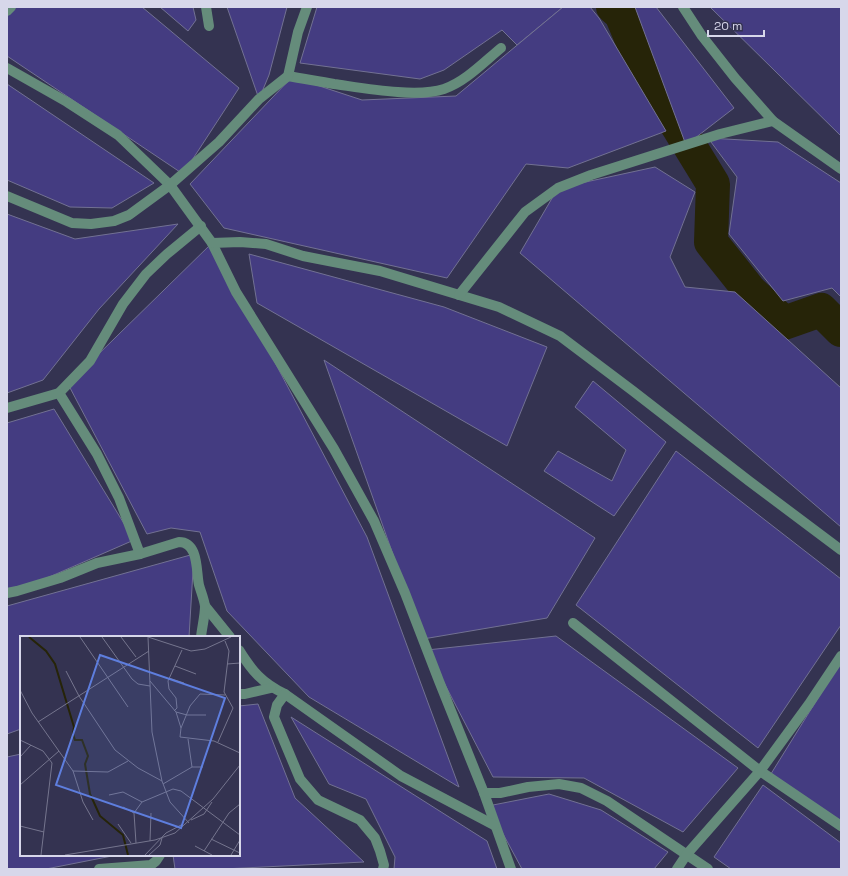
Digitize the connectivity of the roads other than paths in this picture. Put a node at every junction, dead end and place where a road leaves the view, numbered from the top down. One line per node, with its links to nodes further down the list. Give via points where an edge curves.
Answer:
1 (10, 7): 5 (street)
2 (206, 7): 6 (street)
3 (308, 7): 9 (street, via 298,32)
4 (683, 7): 10 (street, via 731,73)
5 (7, 11)
6 (209, 26)
7 (501, 48): 9 (street, via 454,84 426,92 395,92)
8 (7, 68): 12 (street, via 67,102 118,136)
9 (288, 76): 12 (street, via 259,99 219,142)
10 (773, 121): 11 (street); 16 (street, via 720,134 558,188 525,212)
11 (841, 169)
12 (170, 185): 13 (street, via 128,215 114,221 91,224 72,223); 14 (street)
13 (7, 196)
14 (201, 226): 15 (street); 17 (street, via 146,274 123,304 90,361)
15 (212, 243): 16 (street, via 266,244 303,256 380,271); 32 (street, via 236,292 334,449 374,521)
16 (459, 295): 19 (street, via 499,307 560,336)
17 (59, 393): 18 (street); 20 (street, via 97,454 119,498)
18 (7, 408)
19 (841, 550)
20 (140, 554): 21 (street, via 97,563 60,578); 22 (street, via 179,542 189,546 197,564 198,584)
21 (7, 593)
22 (205, 606): 24 (street); 25 (street)
23 (573, 623): 31 (street)
24 (201, 636)
25 (229, 636)
26 (240, 652): 28 (street, via 247,663)
27 (841, 656): 31 (street)
28 (271, 688): 29 (street); 30 (street)
29 (240, 694)
30 (285, 694): 33 (street, via 400,776); 38 (street, via 277,706 274,717 300,779 318,800 360,820 375,838)
31 (760, 771): 34 (street); 35 (street)
32 (484, 793): 33 (street); 35 (street, via 559,784 581,788 607,800)
33 (494, 825): 39 (street)
34 (841, 826)
35 (687, 854): 40 (street); 41 (street)
36 (159, 856): 37 (street, via 151,865)
37 (99, 869)
38 (383, 869)
39 (511, 869)
40 (677, 869)
41 (708, 869)

